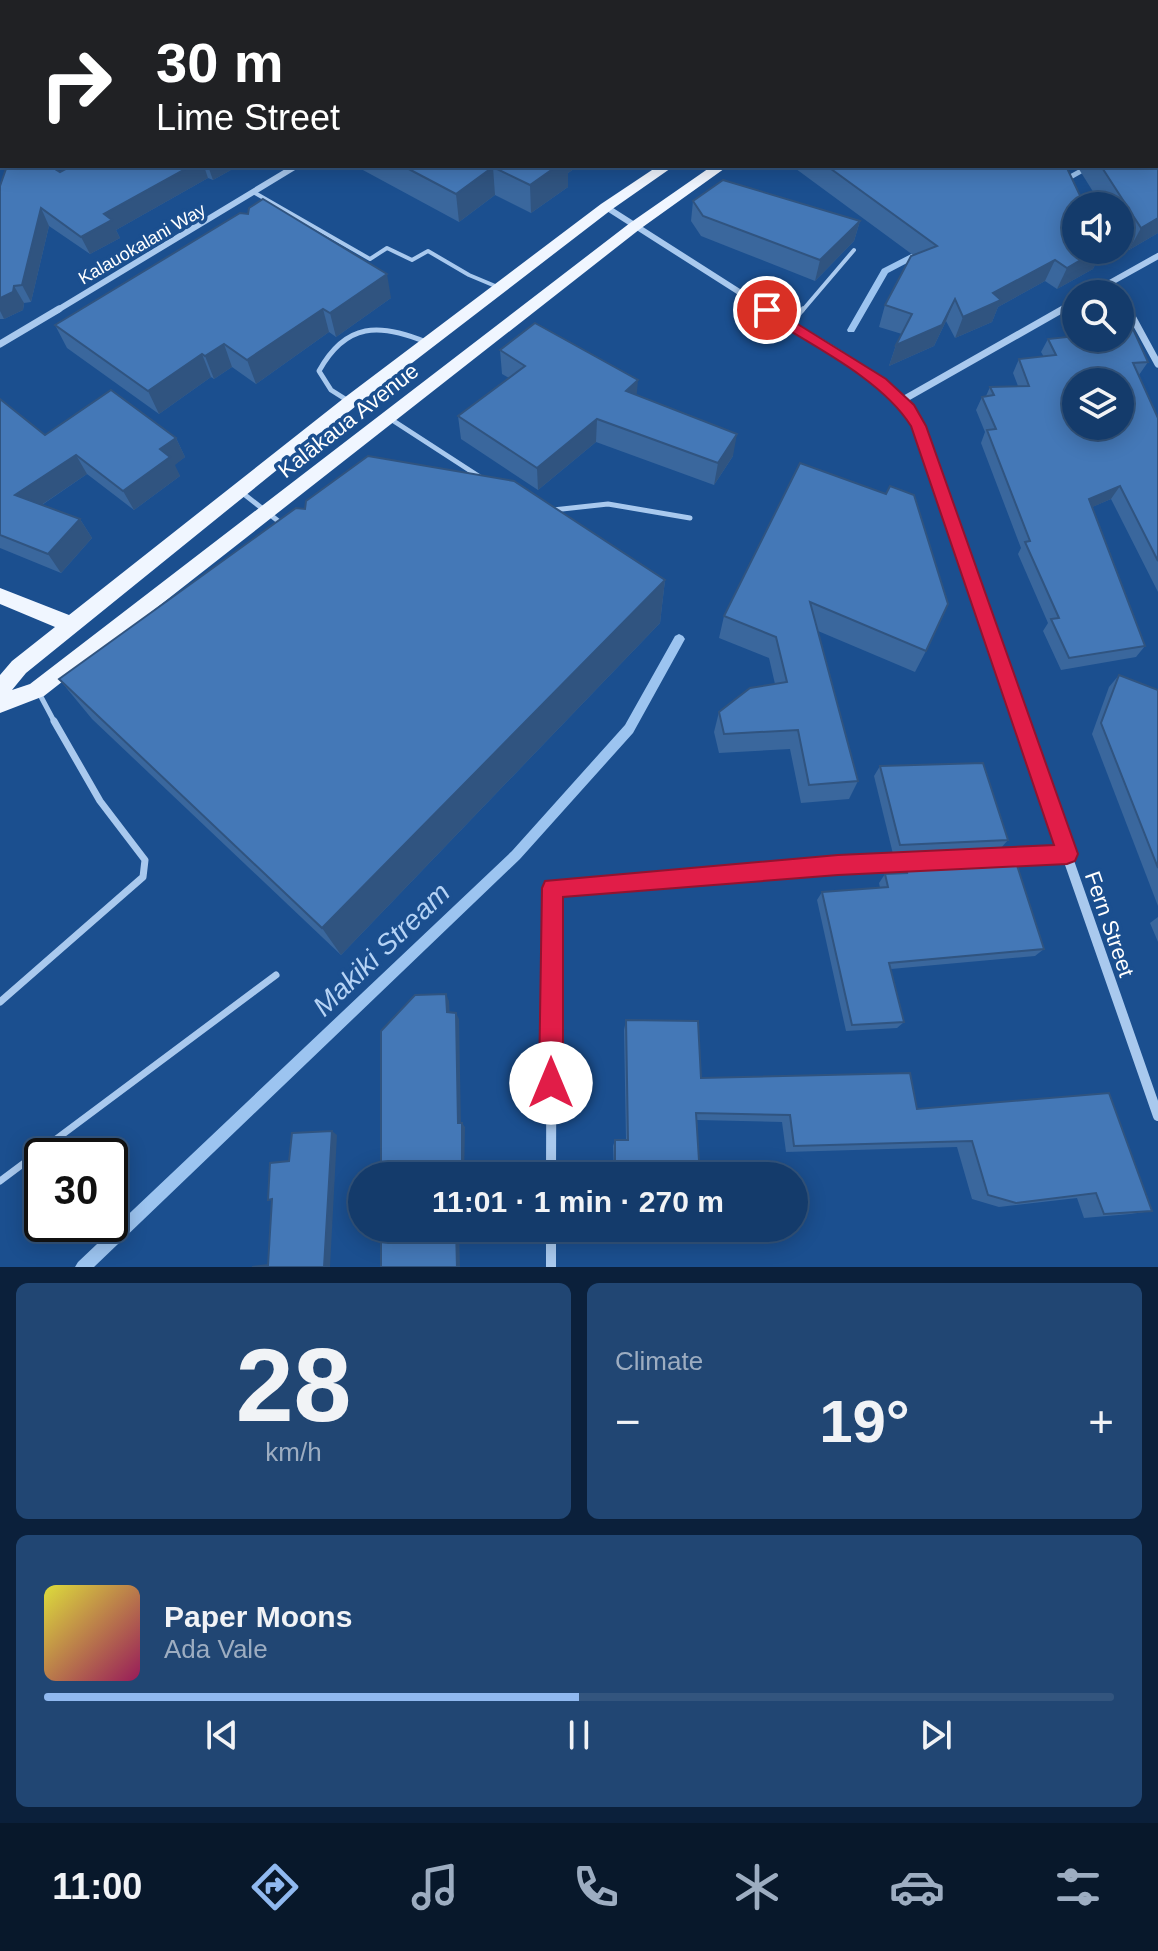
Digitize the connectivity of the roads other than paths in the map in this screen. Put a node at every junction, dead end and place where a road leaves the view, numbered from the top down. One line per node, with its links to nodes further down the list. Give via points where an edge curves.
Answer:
1 (293, 168): 4 (street, Kalauokalani Way)
2 (664, 168): 5 (main road, Kalākaua Avenue)
3 (718, 168): 8 (main road, Kalākaua Avenue)
4 (255, 193): 6 (street, Kalauokalani Way); 12 (lane, via 370,259 387,248 412,260 428,251)
5 (606, 207): 8 (street, Fern Street); 12 (main road, Kalākaua Avenue)
6 (222, 213): 7 (lane); 17 (street, Kalauokalani Way)
7 (232, 220)
8 (635, 226): 15 (street, Fern Street); 21 (main road, Kalākaua Avenue)
9 (854, 250): 15 (lane)
10 (1158, 256): 11 (street)
11 (1115, 280)
12 (502, 289): 16 (main road, Kalākaua Avenue)
13 (1062, 310): 19 (street)
14 (1134, 320): 18 (street)
15 (790, 325): 19 (street, Fern Street)
16 (430, 343): 20 (main road, Kalākaua Avenue); 20 (lane, via 376,328 351,337 324,359 319,371 331,390)
17 (0, 344)
18 (1158, 364)
19 (901, 401): 33 (street, Fern Street, via 918,426)
20 (350, 402): 23 (main road, Kalākaua Avenue)
21 (389, 418): 22 (lane); 25 (main road, Kalākaua Avenue)
22 (482, 478)
23 (240, 491): 25 (lane); 29 (main road, Kalākaua Avenue)
24 (549, 511): 26 (lane, via 608,504)
25 (267, 513): 27 (lane); 31 (main road, Kalākaua Avenue)
26 (690, 518)
27 (292, 531)
28 (0, 596): 29 (main road)
29 (71, 625): 30 (main road, Kalākaua Avenue, via 19,667)
30 (0, 690)
31 (37, 690): 32 (main road, Kalākaua Avenue); 37 (lane, via 118,830 145,860 143,877)
32 (0, 704)
33 (1067, 854): 34 (street); 38 (street, Fern Street)
34 (991, 858)
35 (929, 860): 39 (street, via 552,888)
36 (276, 975): 40 (lane)
37 (0, 1002)
38 (1158, 1116)
39 (551, 1162)
40 (0, 1181)
41 (551, 1242): 42 (street)
42 (551, 1267)

